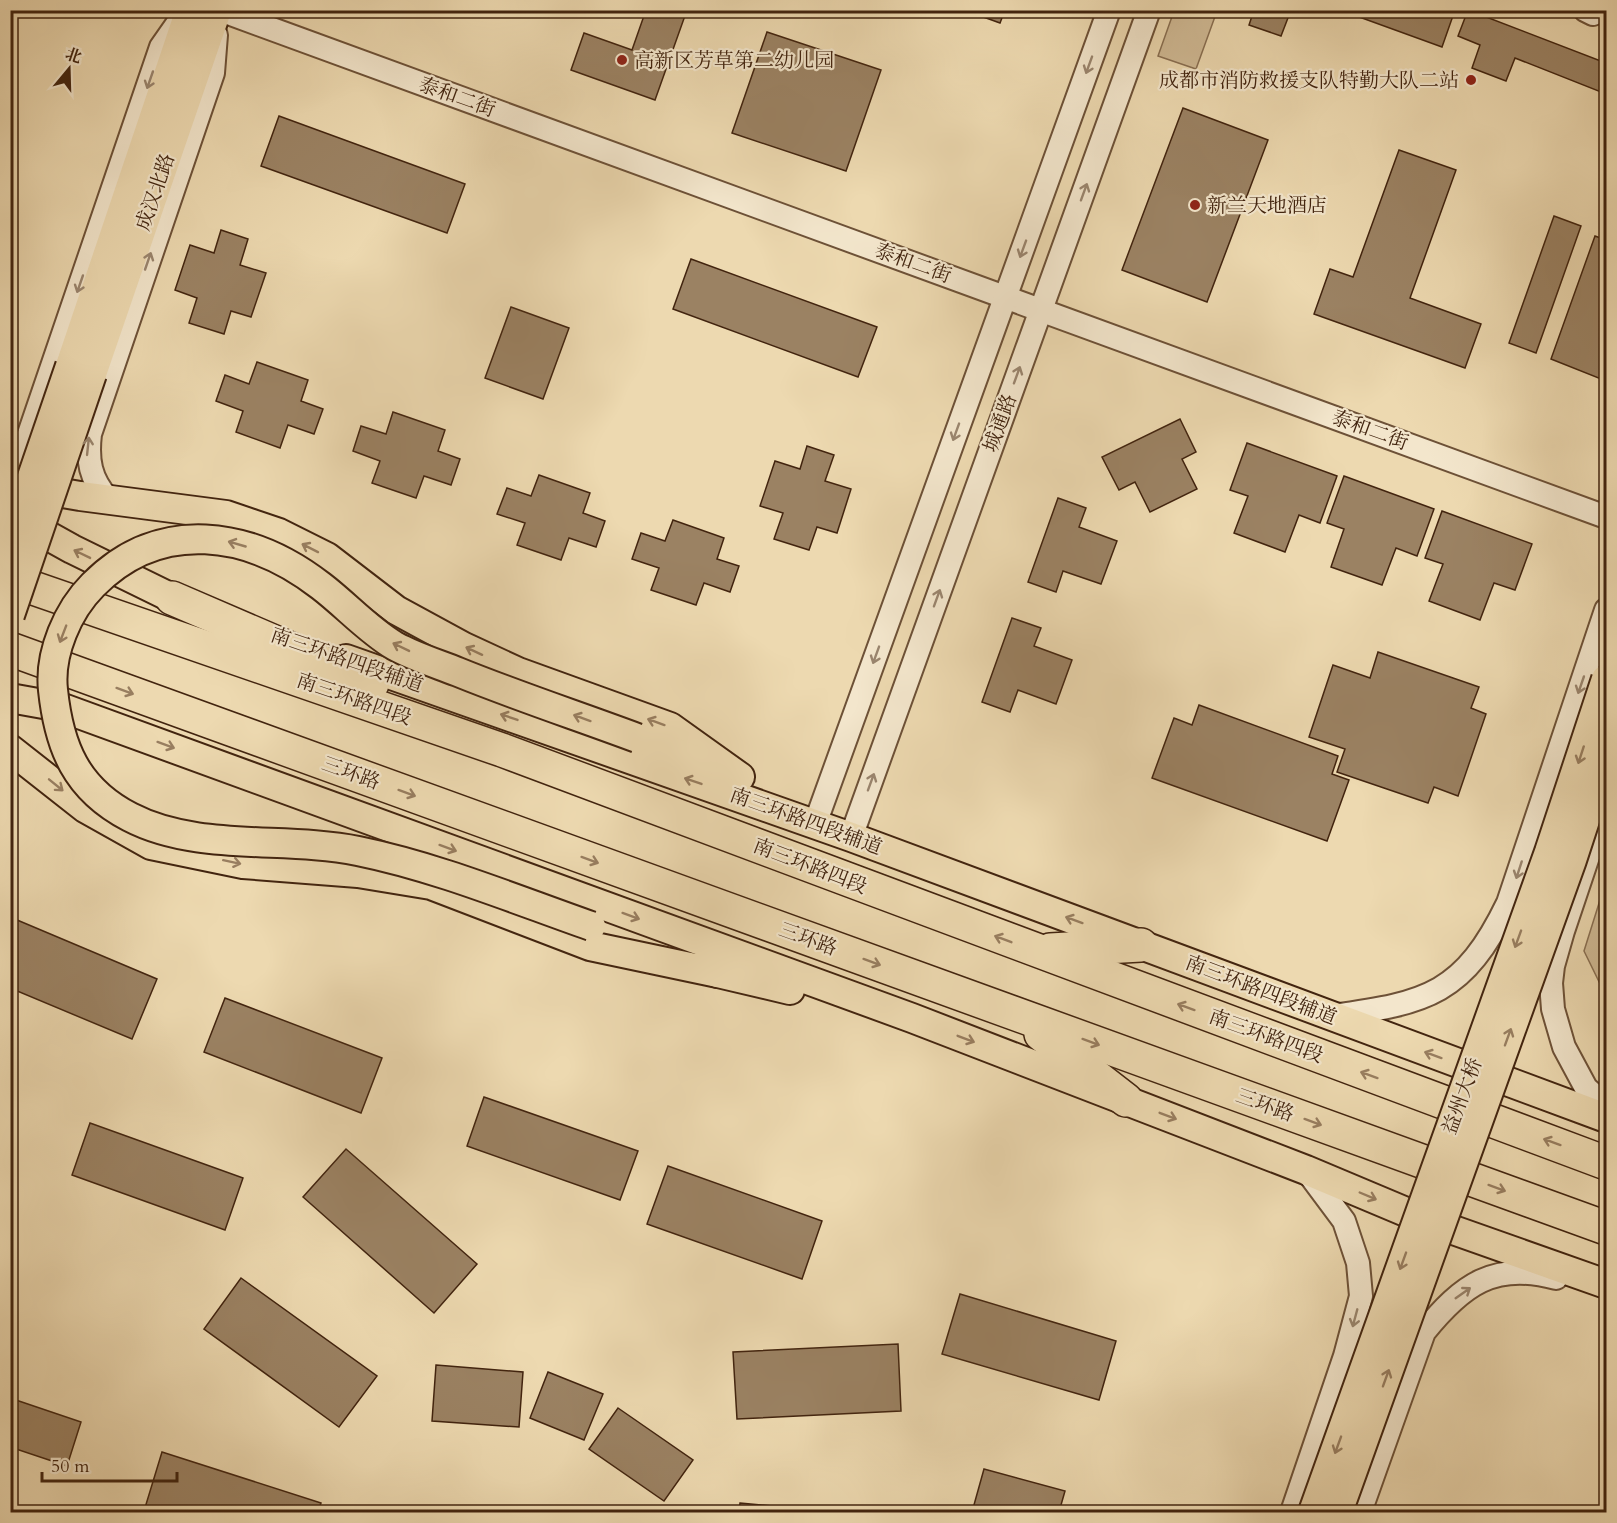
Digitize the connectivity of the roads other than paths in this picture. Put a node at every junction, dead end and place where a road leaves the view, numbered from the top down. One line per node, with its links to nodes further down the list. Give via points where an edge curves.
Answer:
1 (188, 10): 9 (main road, 成汉北路); 10 (street, one-way to 10, via 161,46 29,434)
2 (218, 10): 7 (street, 泰和二街); 9 (main road, 成汉北路); 12 (street, one-way to 2, via 99,489 87,457 90,434 213,73)
3 (1109, 10): 7 (street, 城通路, one-way to 7)
4 (1149, 10): 8 (street, 城通路, one-way to 4)
5 (1585, 10): 6 (street, via 1593,14)
6 (1594, 10)
7 (1005, 297): 8 (street, 泰和二街); 28 (street, 城通路, one-way to 28)
8 (1041, 310): 14 (street, 泰和二街); 29 (street, 城通路, one-way to 8)
9 (82, 370): 15 (main road, bridge); 19 (main road, bridge)
10 (10, 462)
11 (10, 473): 12 (main road, via 39,489)
12 (108, 499): 25 (main road, one-way to 12, via 670,727 518,672 464,647 396,610 327,557 279,533 226,514)
13 (10, 513): 17 (main road, 南三环路四段辅道, one-way to 13, via 22,523)
14 (1606, 517)
15 (10, 541)
16 (10, 580): 27 (highway, 南三环路四段, via 502,750)
17 (172, 598): 27 (highway); 28 (main road, 南三环路四段辅道, one-way to 17)
18 (1606, 610): 30 (street, one-way to 30, via 1508,903)
19 (10, 615)
20 (10, 649): 35 (highway, 三环路, one-way to 35)
21 (1606, 679): 47 (main road, 益州大桥, one-way to 47, bridge, via 1549,852)
22 (10, 698): 37 (main road, one-way to 37, via 60,707)
23 (11, 750): 34 (main road, one-way to 34, via 85,808 151,845 243,864 358,873 431,885 590,946)
24 (1606, 756): 48 (main road, 益州大桥, one-way to 24, bridge)
25 (740, 777): 28 (main road); 34 (main road, one-way to 34, bridge, via 477,680 395,645 289,566 226,541 180,539 139,552 104,573 81,597 62,634 51,676 56,720 65,751 90,788 128,816 164,832 354,850 400,861)
26 (1606, 802): 33 (street)
27 (691, 821): 32 (highway, 南三环路四段, one-way to 27)
28 (815, 824): 29 (main road, 南三环路四段辅道)
29 (851, 837): 31 (main road, 南三环路四段辅道, one-way to 29)
30 (1494, 933): 33 (street, via 1499,971 1513,980 1540,981); 36 (street, via 1468,967 1435,992 1384,1009)
31 (1141, 945): 32 (highway); 36 (main road, 南三环路四段辅道)
32 (1036, 951): 41 (highway, 南三环路四段, one-way to 32)
33 (1553, 966): 39 (street, via 1553,1009 1564,1047 1586,1088)
34 (718, 973): 37 (main road)
35 (1016, 1015): 38 (highway); 43 (highway, 三环路, one-way to 43)
36 (1330, 1016): 40 (main road, 南三环路四段辅道, one-way to 36)
37 (912, 1018): 38 (main road, one-way to 38)
38 (1126, 1100): 42 (main road, one-way to 42)
39 (1606, 1106)
40 (1606, 1118)
41 (1606, 1163)
42 (1306, 1170): 44 (main road, one-way to 44, via 1425,1220); 46 (street, one-way to 46, via 1344,1221 1358,1263 1361,1296 1345,1356)
43 (1606, 1228)
44 (1606, 1284)
45 (1606, 1291): 49 (street, one-way to 45, via 1424,1332 1442,1310 1493,1274 1527,1271)
46 (1292, 1512)
47 (1313, 1512)
48 (1338, 1512)
49 (1360, 1512)

